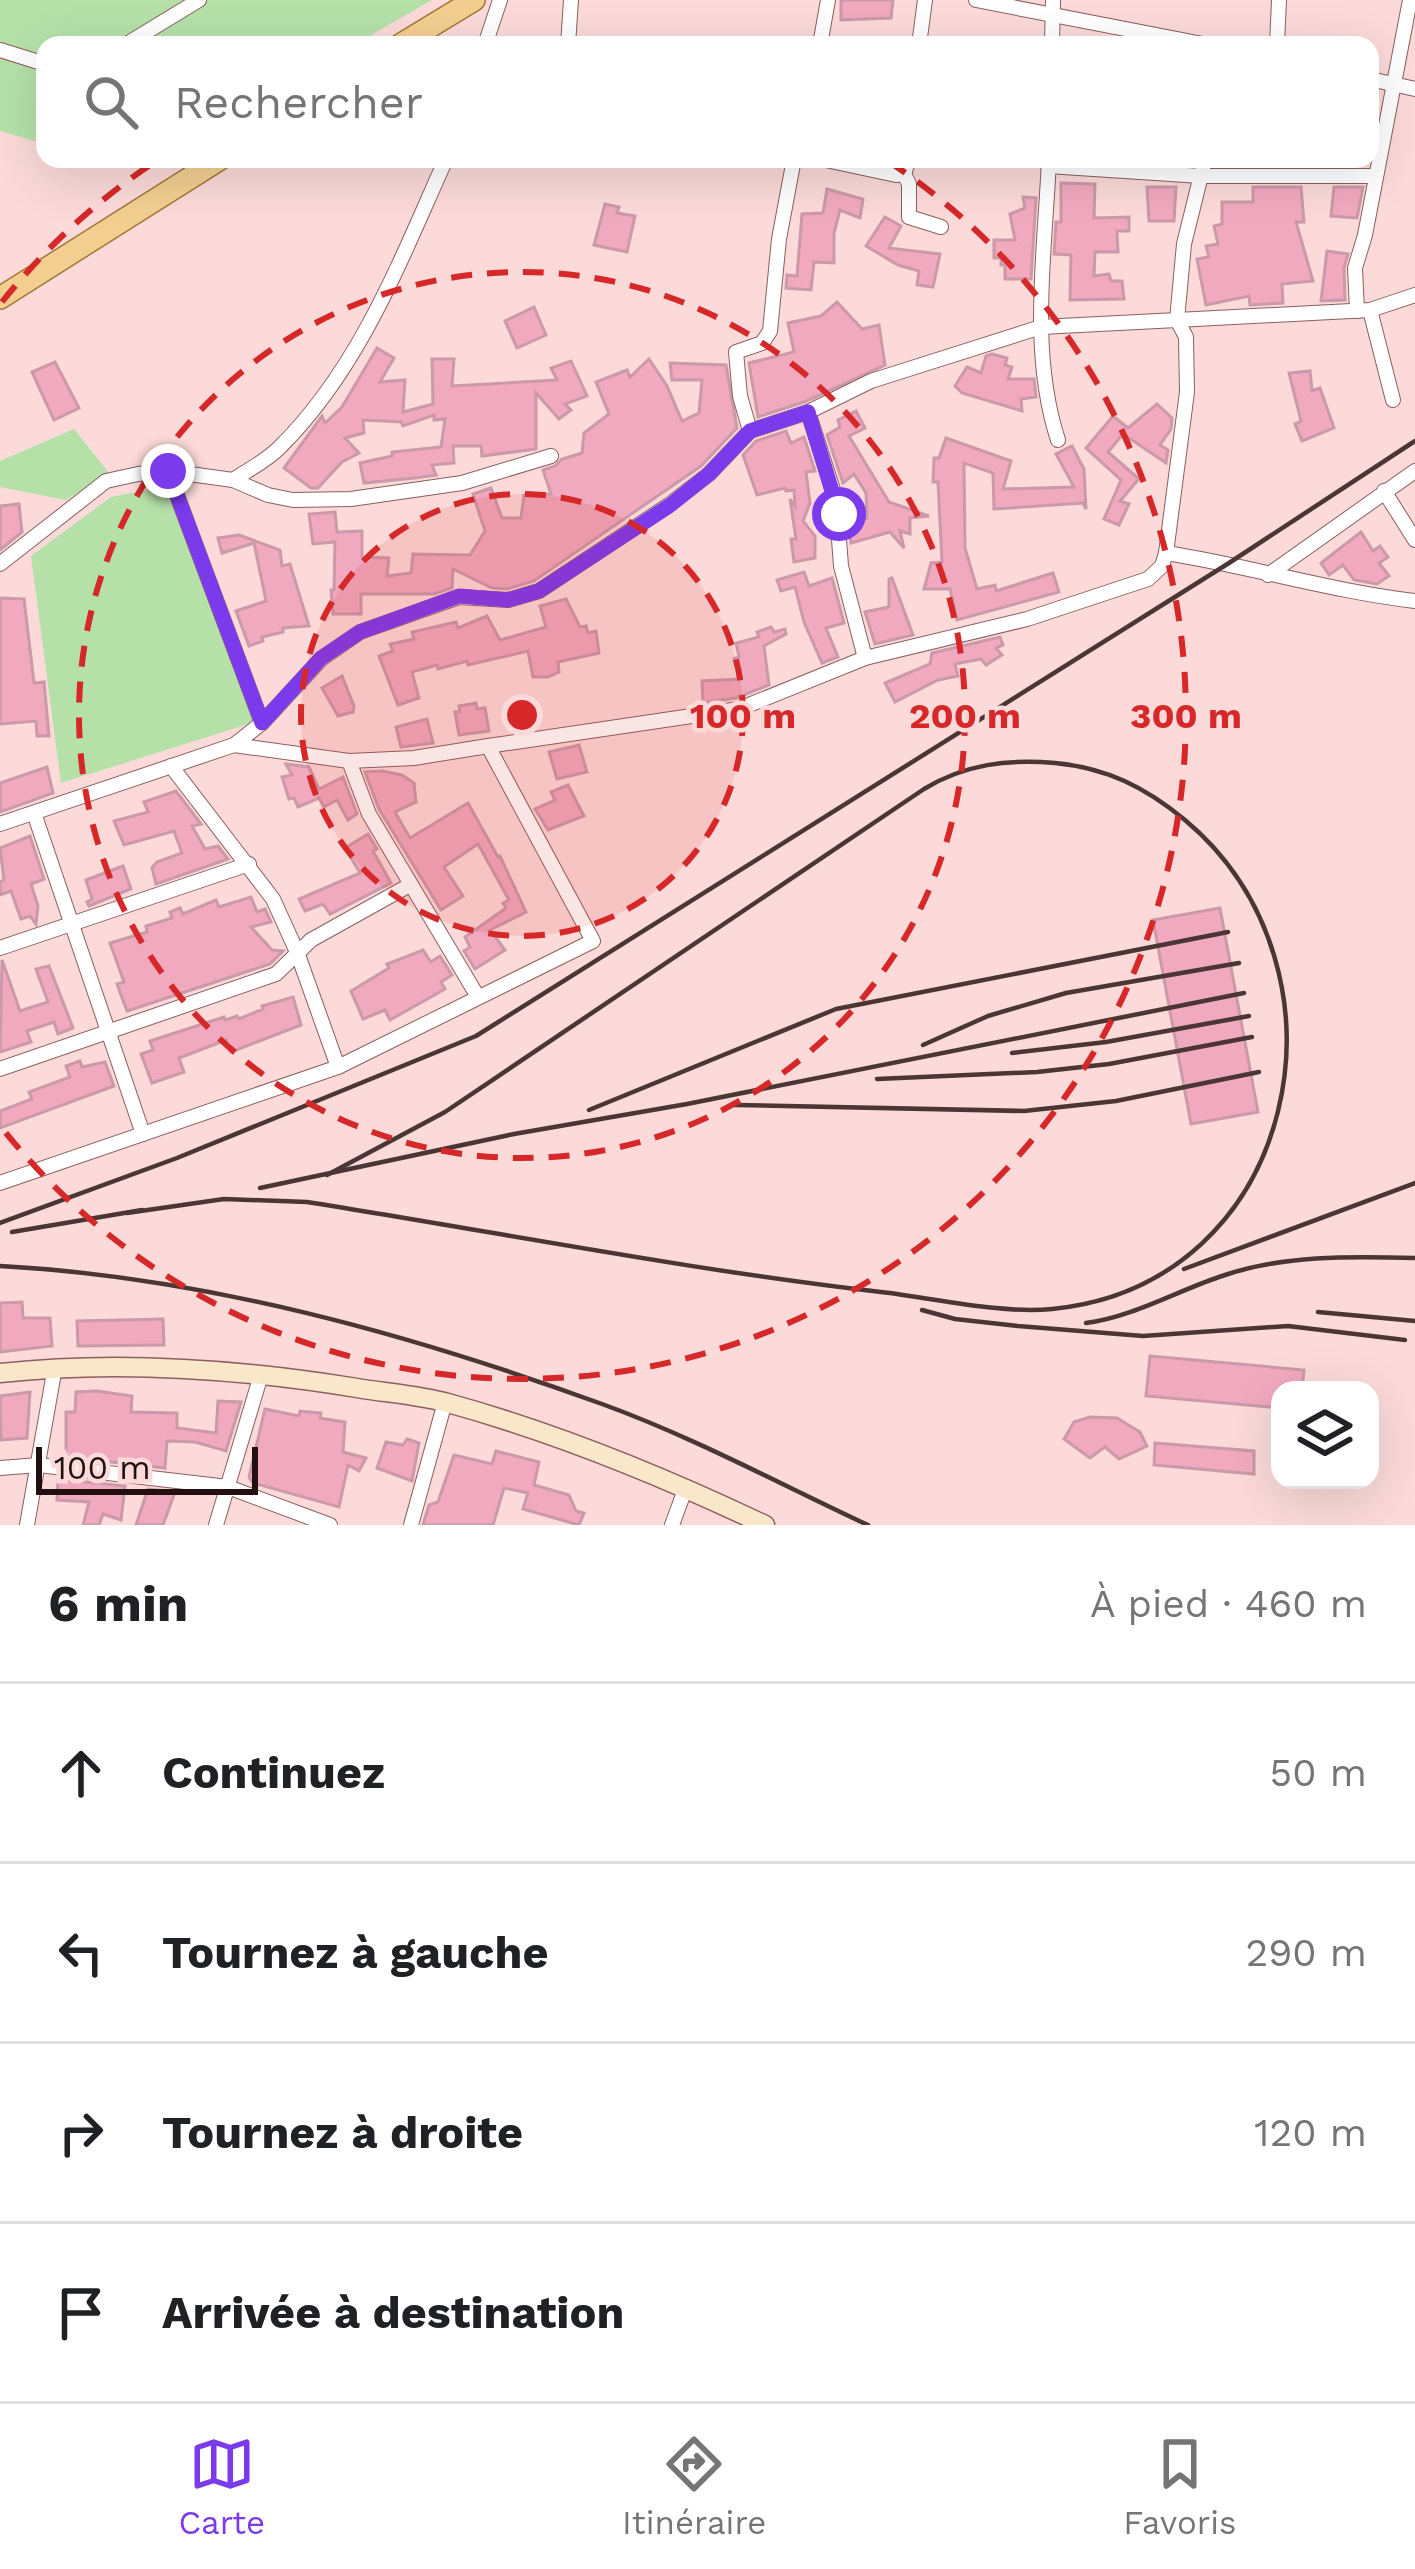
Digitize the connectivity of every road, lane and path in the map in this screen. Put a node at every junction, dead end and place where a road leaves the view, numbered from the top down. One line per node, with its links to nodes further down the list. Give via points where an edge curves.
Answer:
1 (199, 0): 11 (street)
2 (474, 0): 12 (main road)
3 (500, 0): 13 (street)
4 (572, 0): 14 (street)
5 (828, 0): 15 (street)
6 (925, 0): 16 (street)
7 (976, 0): 10 (street)
8 (1280, 0): 18 (street)
9 (1410, 0): 22 (street)
10 (1053, 8): 17 (street)
11 (140, 36)
12 (415, 36)
13 (488, 36)
14 (569, 36)
15 (822, 36)
16 (920, 36)
17 (1170, 36)
18 (1278, 36)
19 (0, 50): 20 (street)
20 (36, 61)
21 (1379, 82): 22 (street)
22 (1391, 84): 23 (street); 24 (street)
23 (1415, 89)
24 (1379, 158)
25 (206, 168): 37 (main road)
26 (442, 168): 48 (street, via 368,331 277,451)
27 (792, 168): 43 (street, via 770,331 762,343 736,352)
28 (907, 168): 35 (street, via 909,217)
29 (1048, 168): 40 (street)
30 (1114, 168): 33 (street)
31 (1202, 168): 33 (street)
32 (1377, 168): 34 (street)
33 (1201, 176): 34 (street); 39 (street)
34 (1376, 176): 38 (street, via 1357,255)
35 (941, 227)
36 (1415, 295): 38 (street)
37 (0, 298)
38 (1364, 311): 39 (street); 41 (street)
39 (1177, 320): 40 (street); 51 (street, via 1186,337 1187,392)
40 (1041, 327): 42 (street, via 871,381); 44 (street)
41 (1393, 400)
42 (808, 412): 43 (street); 55 (street, via 836,499 841,566)
43 (750, 431): 56 (street, via 696,485 568,574 508,600 459,596 360,632 321,658)
44 (1058, 440)
45 (551, 456): 48 (street, via 462,483 351,499 293,500)
46 (168, 471): 48 (street); 52 (street, via 106,481); 56 (street)
47 (1415, 472): 49 (street)
48 (232, 480)
49 (1384, 491): 50 (street); 53 (street)
50 (1415, 540)
51 (1166, 553): 53 (street); 55 (street, via 1148,579)
52 (0, 565)
53 (1268, 575): 54 (street)
54 (1415, 602)
55 (865, 658): 58 (street, via 739,709)
56 (262, 723): 57 (street)
57 (234, 745): 59 (street); 60 (street)
58 (488, 746): 59 (street); 68 (street, via 593,940)
59 (349, 761): 64 (street)
60 (171, 766): 61 (street); 63 (street)
61 (34, 813): 62 (street); 65 (street)
62 (0, 824)
63 (249, 864): 65 (street); 67 (street)
64 (408, 886): 67 (street); 68 (street)
65 (72, 925): 66 (street); 69 (street)
66 (0, 948)
67 (297, 952): 69 (street, via 276,974); 70 (street)
68 (478, 998): 70 (street)
69 (109, 1033): 71 (street); 72 (street)
70 (338, 1067): 72 (street)
71 (0, 1069)
72 (143, 1134): 73 (street)
73 (0, 1183)
74 (55, 1367): 75 (street); 76 (street); 78 (street)
75 (0, 1373)
76 (261, 1376): 77 (street); 80 (street)
77 (445, 1402): 81 (street); 85 (street)
78 (39, 1465): 79 (street); 80 (street); 82 (street)
79 (0, 1468)
80 (228, 1487): 83 (street); 84 (street)
81 (686, 1487): 86 (street); 87 (street)
82 (27, 1525)
83 (216, 1525)
84 (330, 1525)
85 (411, 1525)
86 (672, 1525)
87 (765, 1525)

